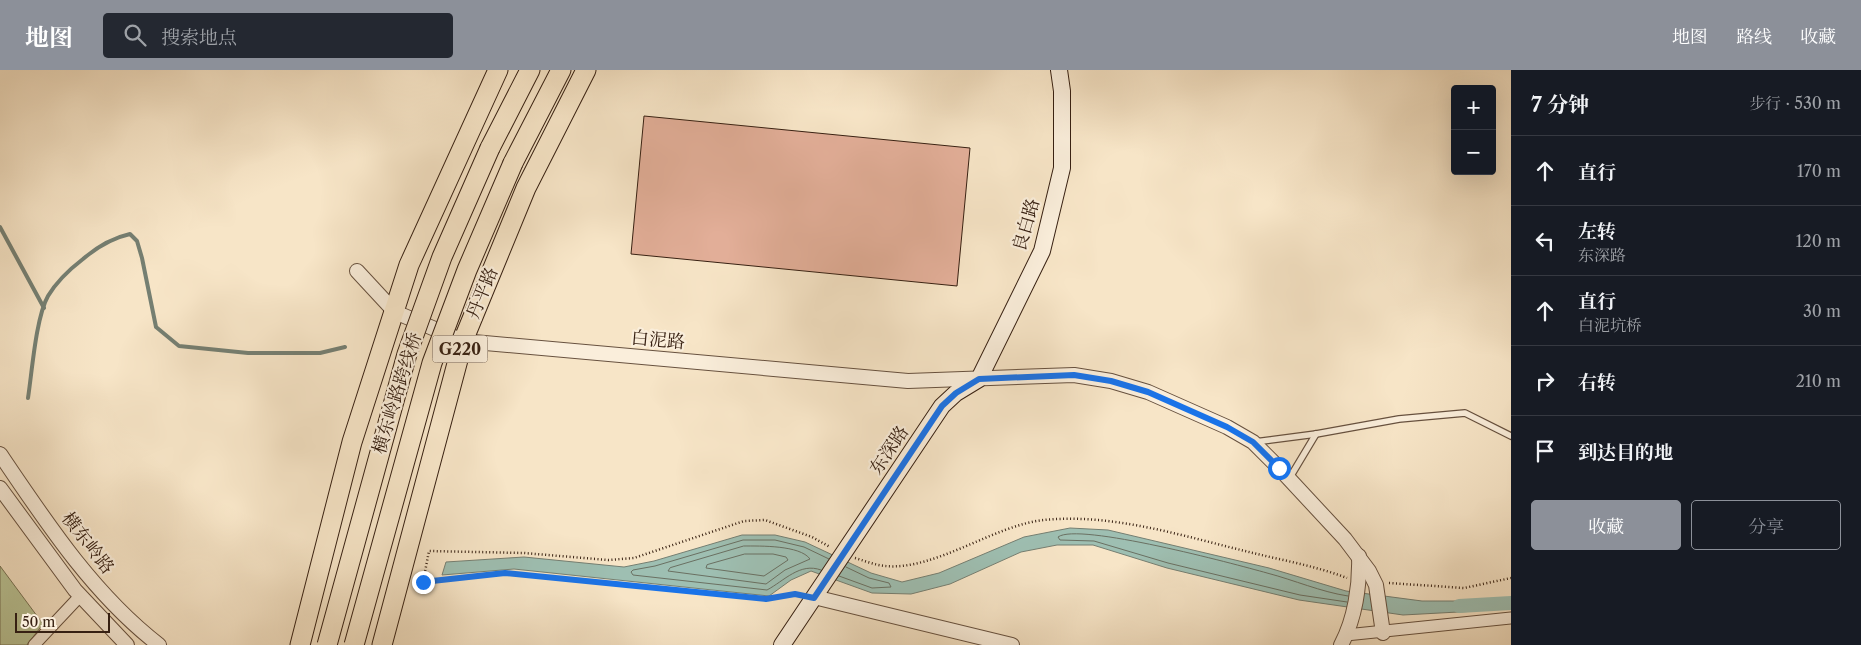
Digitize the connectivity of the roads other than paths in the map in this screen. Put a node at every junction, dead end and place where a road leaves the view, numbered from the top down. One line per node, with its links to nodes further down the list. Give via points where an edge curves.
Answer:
1 (498, 70): 7 (highway, via 409,265)
2 (530, 70): 26 (highway, 横东岭路跨线桥, bridge, via 490,148 442,257 407,354)
3 (561, 70): 27 (highway, 横东岭路跨线桥, bridge, via 513,163 432,363)
4 (586, 70): 8 (highway, 丹平路 / G220, via 526,188)
5 (1059, 70): 9 (main road, 良白路, via 1062,168 1042,251)
6 (357, 272): 7 (street, 白泥路)
7 (395, 312): 8 (street, 白泥路); 25 (highway, via 352,442)
8 (463, 341): 9 (street, 白泥路, via 908,381); 28 (highway, 丹平路 / G220)
9 (979, 379): 12 (street, 白泥路, via 1074,375 1111,381 1190,409); 18 (main road, 东深路, via 942,406)
10 (1316, 434): 11 (lane, via 1399,419 1465,414); 12 (lane); 14 (lane)
11 (1511, 436)
12 (1253, 442): 14 (street, 白泥路)
13 (0, 454): 24 (street, 横东岭路, via 43,517 98,587)
14 (1289, 479): 16 (street, 白泥路)
15 (0, 488): 17 (street)
16 (1358, 555): 20 (street, 白泥路, via 1376,585); 21 (street, via 1358,582)
17 (80, 596): 22 (street); 23 (street)
18 (814, 598): 29 (main road); 30 (street)
19 (1511, 618): 20 (street)
20 (1382, 627): 21 (street)
21 (1344, 640)
22 (34, 645)
23 (127, 645)
24 (159, 645)
25 (300, 645)
26 (327, 645)
27 (354, 645)
28 (382, 645)
29 (782, 645)
30 (1012, 645)

